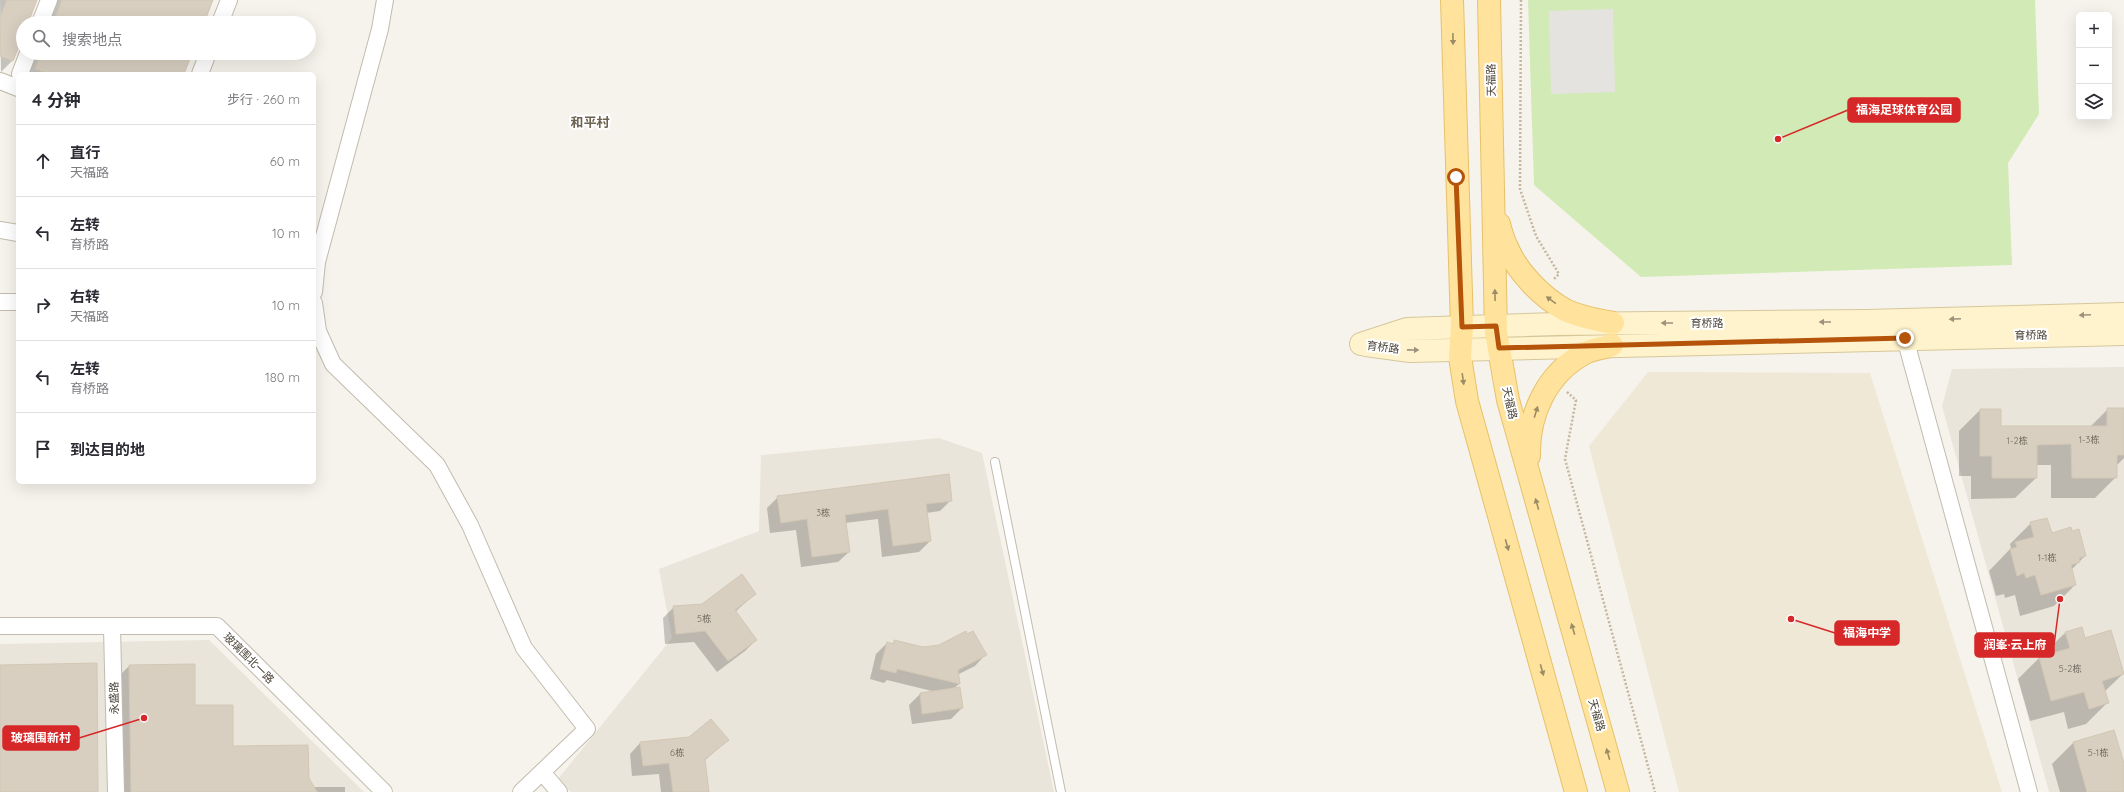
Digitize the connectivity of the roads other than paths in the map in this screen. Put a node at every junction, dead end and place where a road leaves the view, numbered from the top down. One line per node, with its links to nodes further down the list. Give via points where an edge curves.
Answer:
1 (49, 0): 6 (street)
2 (229, 0): 7 (street)
3 (385, 0): 17 (street, via 380,29)
4 (1452, 0): 24 (main road, one-way to 24)
5 (1489, 0): 14 (main road, 天福路)
6 (43, 16)
7 (223, 16)
8 (26, 60): 10 (street)
9 (205, 60): 11 (street)
10 (21, 72)
11 (201, 72)
12 (0, 81): 13 (street)
13 (16, 82)
14 (1492, 195): 22 (main road, one-way to 14, via 1586,318 1565,310 1543,294 1523,273 1507,248); 23 (main road, 天福路, one-way to 14)
15 (0, 230): 16 (street)
16 (16, 234)
17 (316, 258)
18 (0, 302): 19 (street)
19 (16, 302)
20 (2124, 314): 22 (street, 育桥路, one-way to 22, via 1866,321)
21 (316, 317): 34 (street, via 318,331 333,364 437,465 470,524 524,648 587,729)
22 (1612, 323): 23 (street, 育桥路)
23 (1496, 326): 24 (street, 育桥路); 28 (main road, 天福路)
24 (1462, 327): 29 (main road); 29 (street, 育桥路, one-way to 29, via 1407,329 1361,344 1410,351)
25 (2124, 334): 26 (street, 育桥路)
26 (1905, 338): 27 (street, 育桥路); 42 (street)
27 (1612, 345): 28 (street, 育桥路); 31 (main road, one-way to 27, via 1529,447 1533,423 1540,399 1551,380 1567,365 1586,353)
28 (1499, 348): 29 (street, 育桥路); 31 (main road, 天福路, via 1508,400)
29 (1461, 349): 40 (main road, one-way to 40, via 1467,401)
30 (995, 462): 39 (lane)
31 (1530, 478): 41 (main road, 天福路, one-way to 31)
32 (0, 626): 33 (street, 玻璃围北一路)
33 (112, 628): 35 (street, 永盛路); 36 (street, 玻璃围北一路, via 217,626)
34 (542, 772): 37 (street); 38 (street)
35 (116, 792)
36 (384, 792)
37 (521, 792)
38 (559, 792)
39 (1061, 792)
40 (1576, 792)
41 (1618, 792)
42 (2030, 792)

